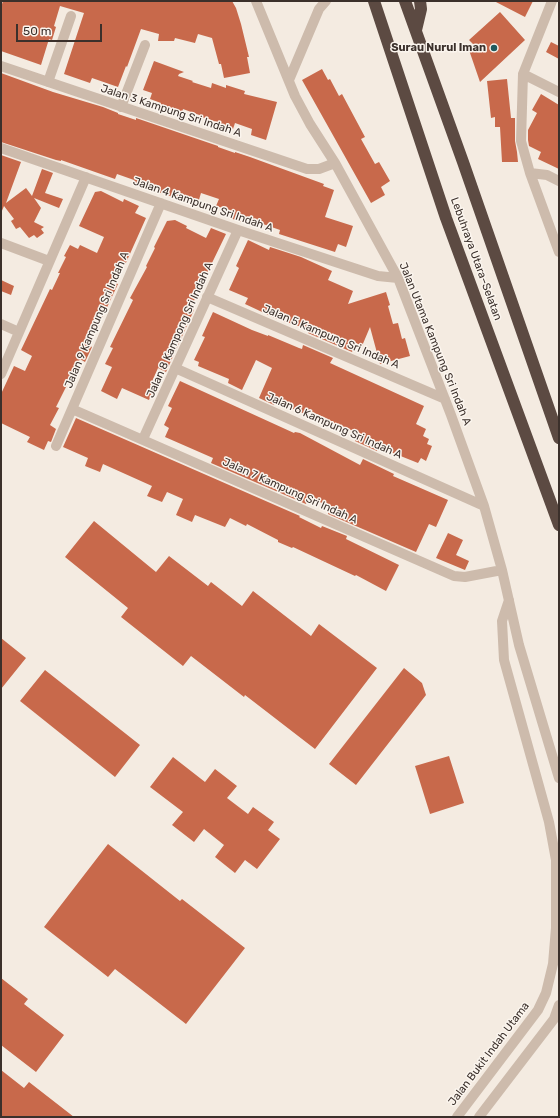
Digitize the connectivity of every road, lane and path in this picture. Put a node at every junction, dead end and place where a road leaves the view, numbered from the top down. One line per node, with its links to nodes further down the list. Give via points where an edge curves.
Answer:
1 (256, 1): 12 (street, Jalan Utama Kampung Sri Indah A)
2 (326, 1): 12 (street, via 319,9)
3 (374, 1): 38 (highway, Lebuhraya Utara–Selatan, via 446,218)
4 (405, 1): 8 (highway, Lebuhraya Utara–Selatan)
5 (420, 1): 8 (highway, via 421,9)
6 (552, 1): 11 (street)
7 (71, 16): 13 (street)
8 (416, 30): 34 (highway, Lebuhraya Utara–Selatan)
9 (145, 45): 15 (street)
10 (1, 66): 13 (street, Jalan 3 Kampung Sri Indah A)
11 (523, 74): 14 (street); 18 (street, via 521,141)
12 (289, 80): 17 (street, Jalan Utama Kampung Sri Indah A, via 310,124)
13 (48, 82): 15 (street, Jalan 3 Kampung Sri Indah A)
14 (559, 92)
15 (121, 107): 17 (street, Jalan 3 Kampung Sri Indah A, via 307,168 319,169)
16 (1, 148): 19 (street, Jalan 4 Kampung Sri Indah A)
17 (335, 163): 26 (street, Jalan Utama Kampung Sri Indah A)
18 (530, 173): 20 (street, via 547,175); 24 (street)
19 (86, 177): 21 (street, Jalan 4 Kampung Sri Indah A); 25 (street)
20 (559, 181)
21 (161, 203): 22 (street, Jalan 4 Kampung Sri Indah A); 33 (street, Jalan 9 Kampung Sri Indah A)
22 (238, 230): 26 (street, Jalan 4 Kampung Sri Indah A, via 378,276); 27 (street, Jalan 8 Kampong Sri Indah A)
23 (1, 243): 25 (street)
24 (559, 252)
25 (49, 261): 29 (street)
26 (398, 278): 32 (street, Jalan Utama Kampung Sri Indah A)
27 (207, 297): 30 (street, Jalan 8 Kampong Sri Indah A); 32 (street, Jalan 5 Kampung Sri Indah A)
28 (1, 324): 29 (street)
29 (19, 332): 31 (street)
30 (175, 368): 35 (street, Jalan 8 Kampong Sri Indah A); 37 (street, Jalan 6 Kampung Sri Indah A)
31 (1, 374)
32 (445, 399): 37 (street, Jalan Utama Kampung Sri Indah A)
33 (72, 408): 35 (street, Jalan 7 Kampung Sri Indah A); 36 (street, Jalan 9 Kampung Sri Indah A)
34 (559, 438)
35 (144, 439): 39 (street, Jalan 7 Kampung Sri Indah A, via 454,576 465,577)
36 (56, 446)
37 (484, 506): 39 (street, Jalan Utama Kampung Sri Indah A)
38 (559, 525)
39 (502, 570): 40 (street, Jalan Utama Kampung Sri Indah A)
40 (509, 600): 41 (street, via 519,645); 43 (street, Jalan Bukit Indah Utama, via 502,621 504,660 549,822 556,860 553,964 546,993 538,1010)
41 (559, 778)
42 (559, 1005): 44 (street, via 554,1019)
43 (457, 1117)
44 (479, 1117)

